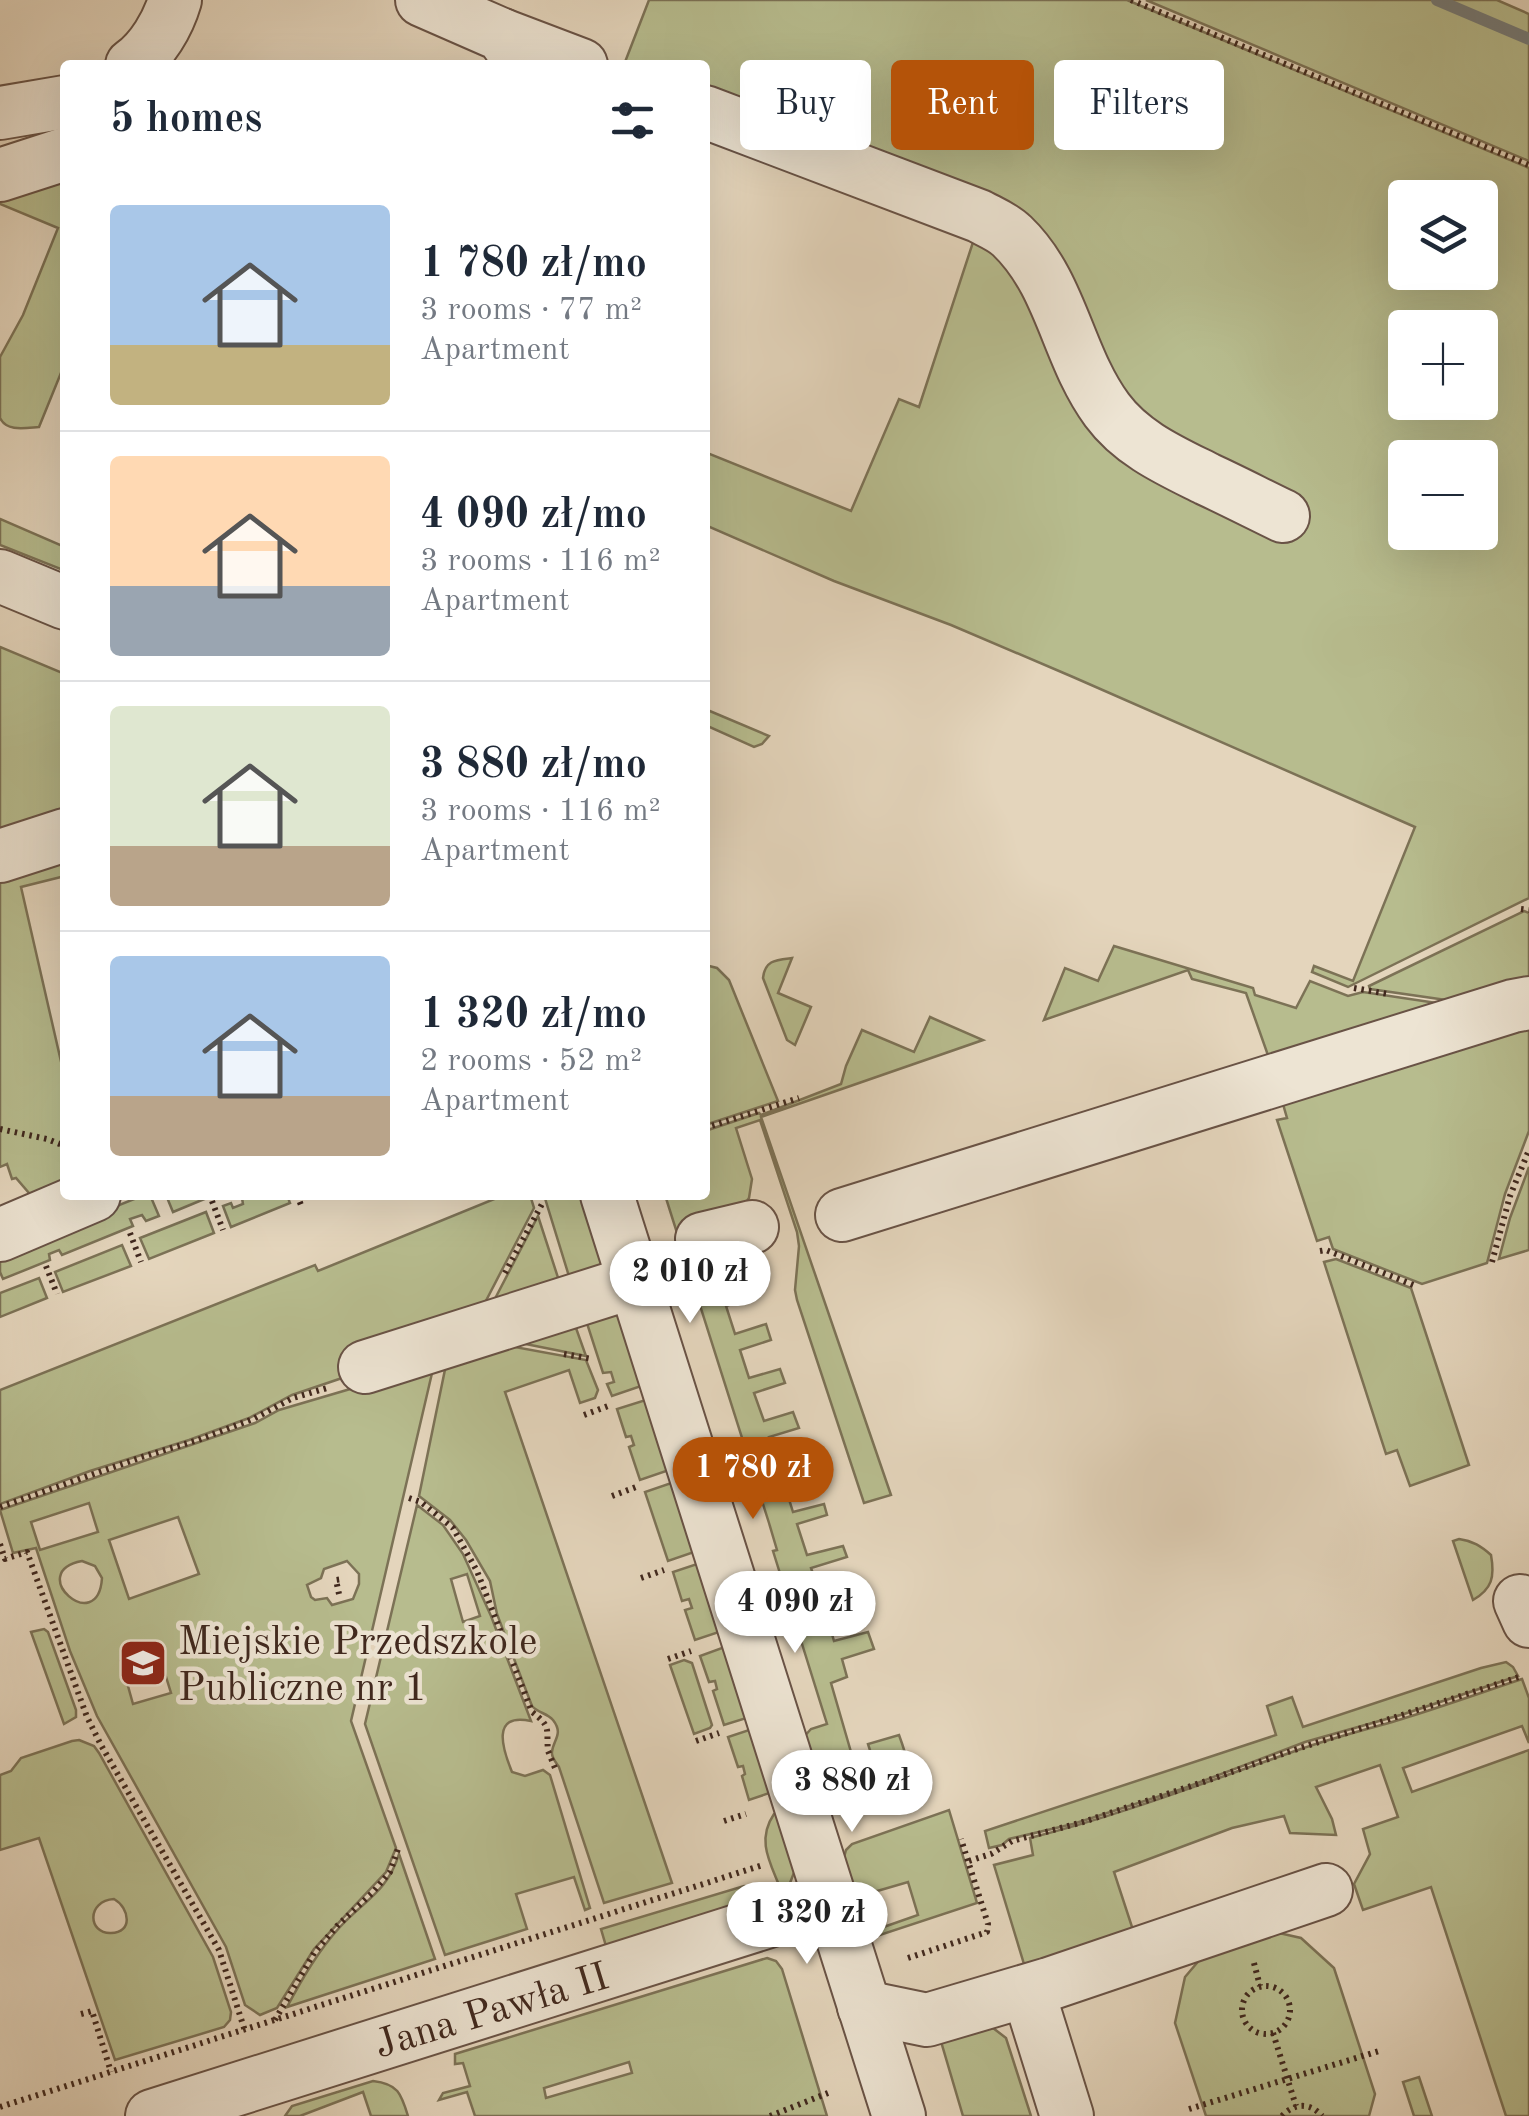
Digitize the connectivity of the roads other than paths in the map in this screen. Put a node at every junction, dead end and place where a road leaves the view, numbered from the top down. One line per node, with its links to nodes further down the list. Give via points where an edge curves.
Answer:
1 (174, 0): 4 (street)
2 (422, 0): 3 (street)
3 (512, 50): 5 (street)
4 (139, 60)
5 (559, 60)
6 (60, 103): 7 (street)
7 (0, 113)
8 (710, 114): 11 (street, via 1009,233 1049,286 1091,384 1129,434)
9 (60, 156): 10 (street)
10 (0, 175)
11 (1283, 516)
12 (0, 576): 13 (street)
13 (60, 601)
14 (60, 837): 15 (street)
15 (0, 856)
16 (1529, 1004): 19 (street)
17 (82, 1200): 21 (street)
18 (607, 1200): 23 (street)
19 (842, 1215)
20 (752, 1227): 22 (street)
21 (0, 1235)
22 (702, 1240)
23 (632, 1282): 24 (street); 26 (street)
24 (365, 1367)
25 (1326, 1890): 27 (street)
26 (829, 1902): 28 (street); 29 (street, Jana Pawła II)
27 (1028, 1991): 28 (street, via 927,2020); 31 (street)
28 (864, 2006): 30 (street)
29 (152, 2116)
30 (899, 2116)
31 (1067, 2116)

